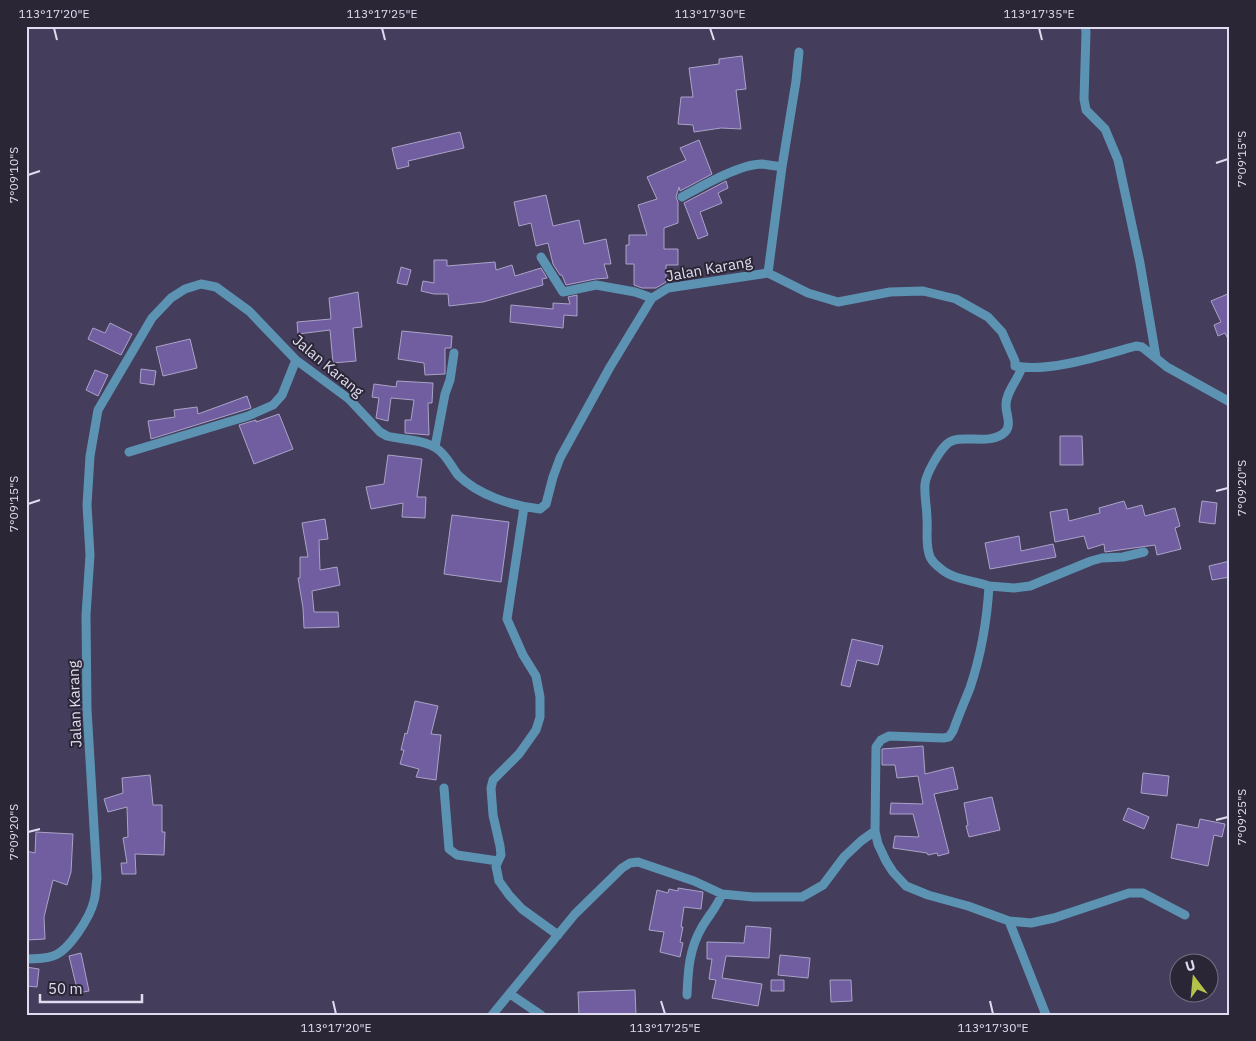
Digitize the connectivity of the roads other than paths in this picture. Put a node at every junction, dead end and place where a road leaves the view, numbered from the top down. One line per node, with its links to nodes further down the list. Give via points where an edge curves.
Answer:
1 (1085, 26): 9 (street, via 1086,110 1105,128 1118,160)
2 (799, 52): 3 (street)
3 (782, 167): 4 (street, via 762,164 743,168); 6 (street)
4 (682, 197)
5 (541, 257): 7 (street, via 563,292 596,285)
6 (768, 274): 7 (street, Jalan Karang, via 668,288); 11 (street, Jalan Karang, via 808,293 838,302 890,292 923,291 956,299 988,317 997,326 1015,366)
7 (652, 298): 15 (street, Jalan Karang, via 560,458 546,504 540,508)
8 (454, 353): 13 (street)
9 (1156, 357): 11 (street, via 1136,346 1092,358 1042,367); 12 (street, via 1167,367)
10 (296, 360): 13 (street, Jalan Karang, via 349,399 380,432); 14 (street, via 282,395 273,405 248,416); 25 (street, Jalan Karang, via 249,311 216,287 201,284 171,298 152,318 98,410 90,456 87,505 90,555 86,615 87,709 97,878 94,902 80,930 66,948 55,956)
11 (1022, 367): 17 (street, via 1007,397 1009,422 1005,432 985,440 957,440 947,444 929,471 925,484 926,538 931,558 949,575)
12 (1230, 402)
13 (435, 447): 15 (street, via 458,475 477,490)
14 (129, 452)
15 (524, 507): 20 (street, via 507,619 536,676 540,717 536,730 520,754 493,780 490,788 501,855)
16 (1144, 552): 17 (street, via 1091,561 1030,586)
17 (990, 586): 19 (street, via 983,642 970,688 949,737 889,736 876,747)
18 (444, 788): 20 (street, via 449,849 457,855)
19 (875, 831): 21 (street, via 844,857 823,885 802,897); 23 (street, via 886,861 906,886)
20 (498, 861): 24 (street, via 499,882 509,895 522,909)
21 (722, 894): 24 (street, via 638,862 630,863 595,894); 27 (street, via 702,927 689,959)
22 (1185, 916): 23 (street, via 1143,893 1135,892 1054,918 1031,923)
23 (1010, 921): 30 (street)
24 (558, 935): 26 (street)
25 (26, 958)
26 (510, 994): 28 (street); 29 (street)
27 (686, 995)
28 (492, 1015)
29 (541, 1015)
30 (1046, 1015)

